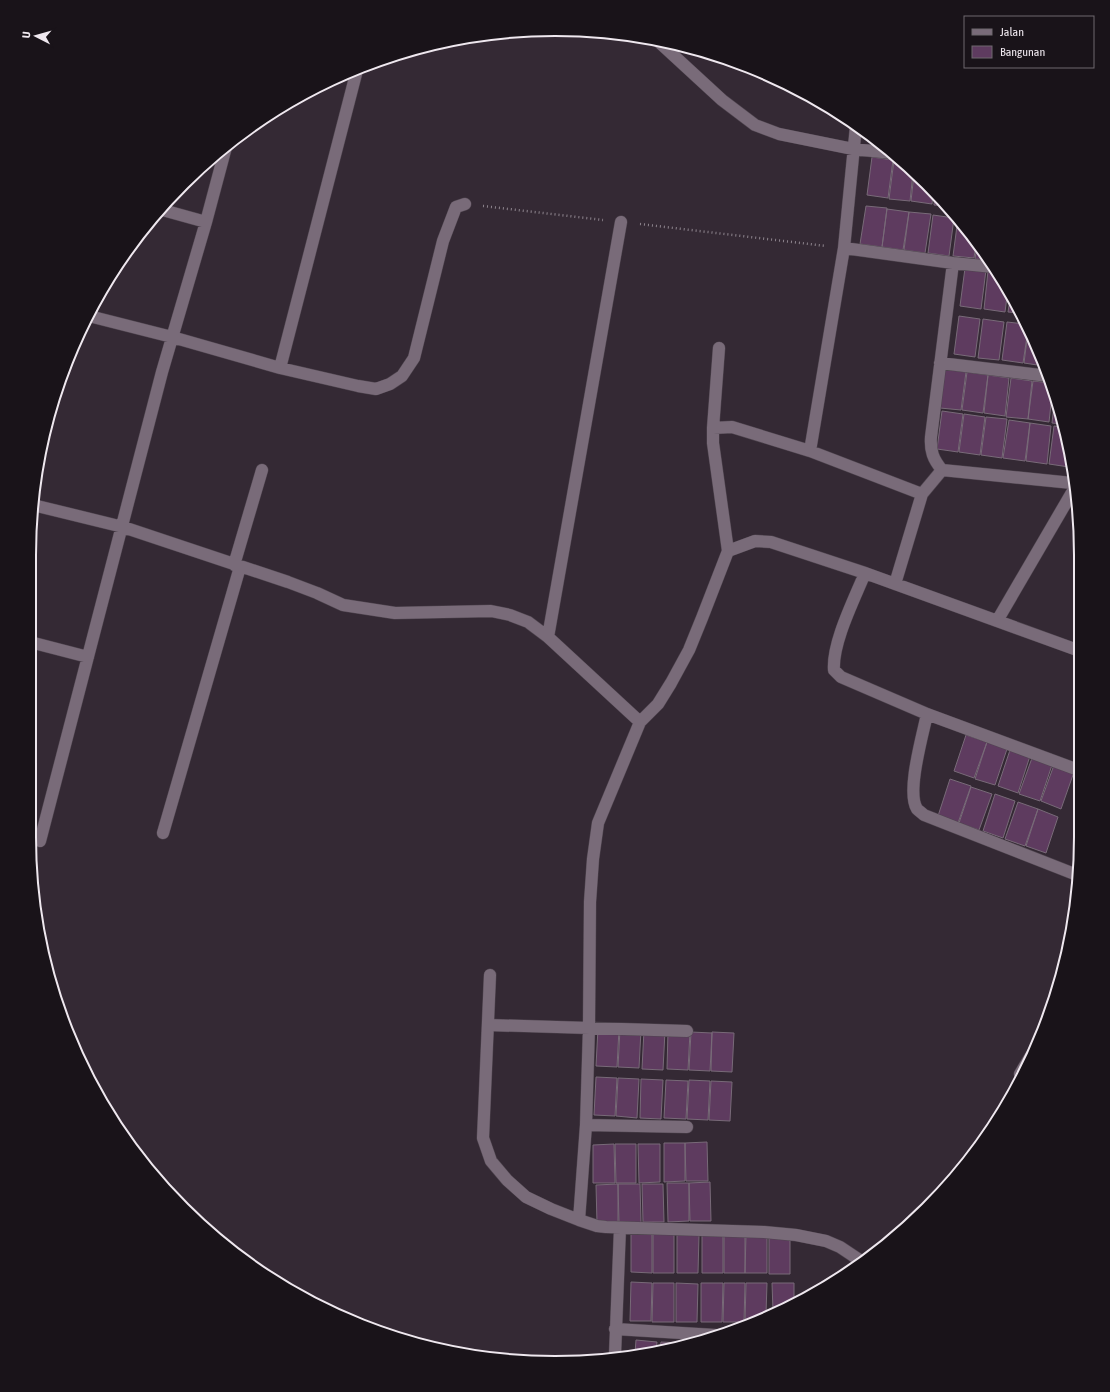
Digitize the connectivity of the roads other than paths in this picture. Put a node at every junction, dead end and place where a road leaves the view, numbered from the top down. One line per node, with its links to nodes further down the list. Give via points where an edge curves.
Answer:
1 (666, 48): 4 (street, via 722,100 755,125 779,134)
2 (355, 76): 18 (street)
3 (855, 132): 4 (street)
4 (853, 149): 5 (street); 11 (street)
5 (882, 152)
6 (224, 156): 9 (street)
7 (465, 204): 18 (street, via 456,207 451,216 414,358 402,376 376,389)
8 (167, 211): 9 (street)
9 (206, 222): 15 (street)
10 (621, 222): 34 (street)
11 (844, 248): 12 (street); 21 (street)
12 (953, 263): 13 (street); 17 (street)
13 (987, 267)
14 (94, 317): 15 (street)
15 (172, 337): 18 (street); 28 (street)
16 (719, 348): 20 (street)
17 (940, 363): 19 (street); 23 (street, via 931,448 935,462)
18 (280, 368)
19 (1041, 375)
20 (713, 428): 21 (street, via 745,431); 29 (street)
21 (810, 451): 25 (street)
22 (262, 470): 30 (street)
23 (942, 470): 24 (street); 25 (street)
24 (1069, 483)
25 (922, 494): 32 (street)
26 (1071, 495): 33 (street)
27 (38, 506): 28 (street)
28 (123, 527): 30 (street); 37 (street)
29 (728, 552): 31 (street, via 755,541 770,542); 39 (street, via 689,650 672,683 658,704)
30 (237, 566): 34 (street, via 310,590 343,605 402,613 491,611 510,614 528,622); 41 (street)
31 (865, 573): 32 (street); 38 (street, via 836,648 834,670 841,677)
32 (895, 584): 33 (street)
33 (997, 621): 36 (street)
34 (548, 637): 39 (street)
35 (36, 644): 37 (street)
36 (1074, 649)
37 (88, 657): 42 (street)
38 (927, 714): 40 (street); 43 (street, via 914,779 917,808 924,815)
39 (640, 722): 46 (street, via 598,823 590,902)
40 (1074, 768)
41 (163, 834)
42 (40, 841)
43 (1073, 873)
44 (490, 975): 45 (street)
45 (488, 1025): 46 (street); 50 (street, via 483,1138 491,1161 526,1197)
46 (589, 1027): 47 (street); 48 (street)
47 (688, 1030)
48 (586, 1125): 49 (street); 50 (street)
49 (687, 1127)
50 (579, 1220): 51 (street, via 597,1226)
51 (620, 1228): 52 (street, via 764,1232 803,1236 826,1241); 53 (street)
52 (857, 1259)
53 (615, 1329): 54 (street); 55 (street)
54 (702, 1334)
55 (615, 1353)

